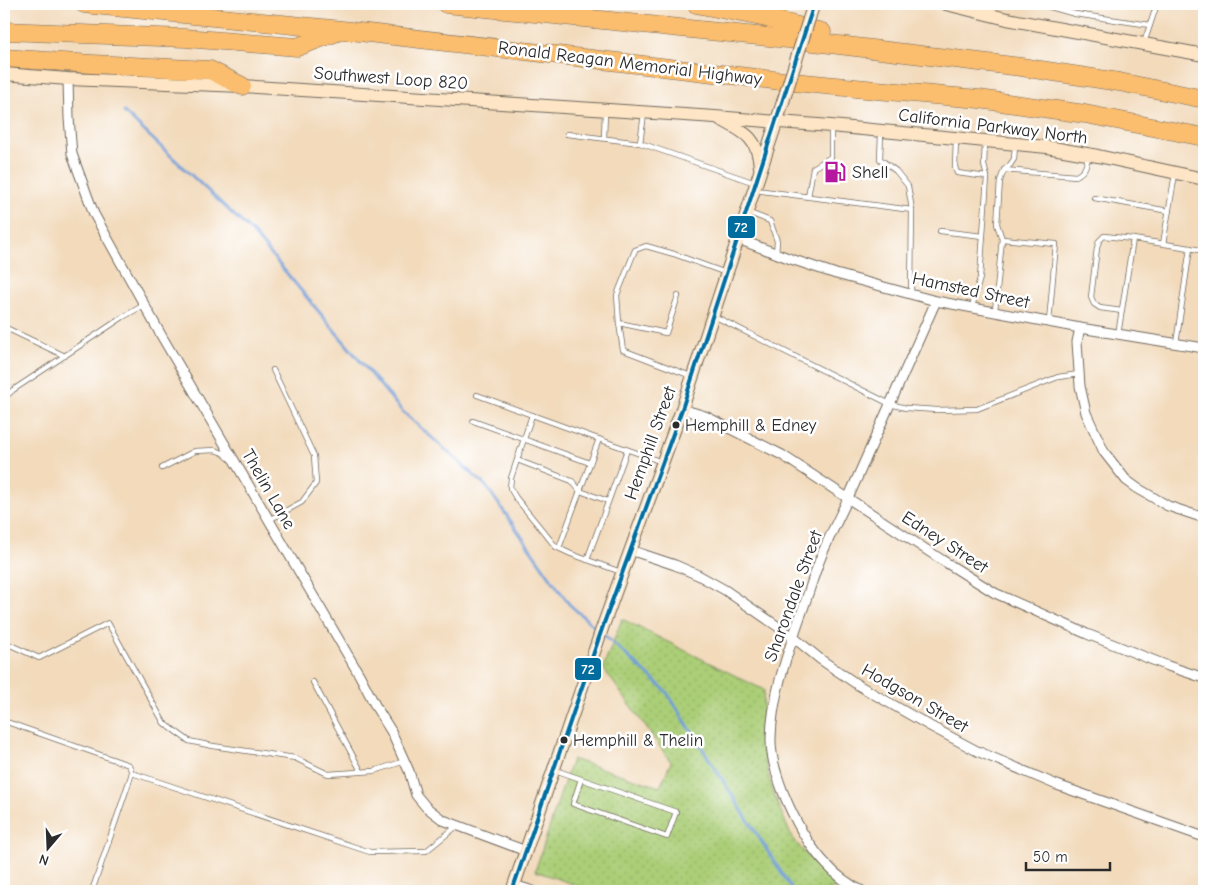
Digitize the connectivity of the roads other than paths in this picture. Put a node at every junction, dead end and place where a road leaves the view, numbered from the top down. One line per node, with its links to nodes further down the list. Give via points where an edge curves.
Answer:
1 (84, 4): 11 (highway, Ronald Reagan Memorial Highway)
2 (446, 4): 14 (highway)
3 (696, 4): 14 (highway, via 775,20)
4 (946, 4): 8 (main road)
5 (1040, 4): 10 (lane, via 1075,14)
6 (1157, 4): 10 (lane)
7 (814, 5): 24 (main road, Hemphill Street, bridge)
8 (960, 6): 9 (main road)
9 (992, 9): 13 (main road, via 1007,19)
10 (1150, 25): 13 (lane)
11 (342, 30): 12 (highway, via 297,47 185,38); 28 (highway, Ronald Reagan Memorial Highway, via 773,80 979,99 1085,114)
12 (4, 31)
13 (1144, 44): 15 (main road)
14 (884, 51): 20 (highway, via 1062,73)
15 (1204, 55)
16 (4, 58): 19 (highway, via 210,70)
17 (4, 74): 18 (main road, Southwest Loop 820)
18 (68, 78): 19 (main road, Southwest Loop 820); 59 (street, Thelin Lane, via 72,154 94,214)
19 (242, 86): 21 (main road, Southwest Loop 820)
20 (1204, 99)
21 (606, 110): 22 (main road, Southwest Loop 820); 29 (lane)
22 (644, 112): 23 (main road, Southwest Loop 820); 32 (lane)
23 (716, 117): 24 (main road, Southwest Loop 820); 35 (main road, via 750,137 760,156)
24 (776, 122): 25 (main road, California Parkway North); 35 (main road, Hemphill Street)
25 (831, 126): 26 (main road, California Parkway North); 41 (lane, via 831,157 813,168)
26 (881, 131): 30 (main road, California Parkway North); 43 (lane, via 880,159 908,186)
27 (567, 134): 29 (lane)
28 (1204, 137)
29 (604, 138): 32 (lane)
30 (956, 138): 31 (main road, California Parkway North); 38 (lane, via 954,167 957,174)
31 (984, 141): 33 (main road, California Parkway North); 38 (lane)
32 (640, 143): 40 (lane)
33 (1015, 143): 34 (main road, California Parkway North); 36 (lane, via 1014,159)
34 (1088, 154): 36 (lane, via 1086,167 1076,176); 37 (main road, California Parkway North)
35 (760, 170): 40 (main road, Hemphill Street)
36 (1004, 170): 49 (lane, via 1000,181 997,224)
37 (1175, 172): 39 (main road, California Parkway North); 44 (lane)
38 (987, 177): 47 (lane)
39 (1204, 179)
40 (755, 187): 41 (lane); 45 (main road, Hemphill Street)
41 (808, 197): 43 (lane)
42 (1094, 198): 44 (lane)
43 (912, 210): 56 (lane)
44 (1169, 211): 51 (lane)
45 (746, 212): 48 (main road, Hemphill Street); 54 (lane, via 770,221 777,242)
46 (940, 231): 47 (lane)
47 (983, 236): 60 (lane, via 980,278)
48 (738, 239): 54 (street, Hamsted Street); 55 (main road, Hemphill Street)
49 (1002, 239): 61 (lane); 64 (lane, via 1056,244)
50 (1133, 239): 51 (lane); 62 (lane); 62 (lane, via 1104,236 1097,248 1090,297 1100,308)
51 (1163, 244): 52 (lane)
52 (1190, 248): 53 (lane); 69 (lane)
53 (1204, 251)
54 (776, 254): 56 (street, Hamsted Street)
55 (726, 273): 63 (main road, Hemphill Street); 65 (lane, via 646,246 635,250 617,295)
56 (910, 294): 58 (street, Hamsted Street)
57 (678, 296): 65 (lane, via 666,333)
58 (936, 301): 60 (street, Hamsted Street); 77 (street, Sharondale Street)
59 (144, 305): 71 (lane); 86 (street, Thelin Lane)
60 (972, 307): 61 (street, Hamsted Street)
61 (995, 311): 64 (street, Hamsted Street)
62 (1122, 311): 68 (lane)
63 (712, 316): 74 (main road, Hemphill Street); 77 (lane)
64 (1049, 322): 67 (street, Hamsted Street)
65 (619, 323): 74 (lane, via 623,350)
66 (4, 327): 71 (lane)
67 (1080, 328): 68 (street, Hamsted Street); 73 (street)
68 (1118, 334): 69 (street, Hamsted Street)
69 (1176, 344): 70 (street, Hamsted Street)
70 (1204, 348)
71 (65, 356): 76 (lane)
72 (273, 370): 93 (lane, via 314,456 316,484 302,502)
73 (1080, 374): 77 (lane, via 1058,377 977,409 921,409); 92 (street, via 1086,413 1104,452 1126,480 1168,506)
74 (693, 376): 78 (main road, Hemphill Street)
75 (477, 395): 79 (lane)
76 (4, 398)
77 (890, 404): 90 (street, Sharondale Street)
78 (682, 409): 85 (main road, Hemphill Street); 90 (street, Edney Street, via 705,416 782,455)
79 (532, 415): 81 (lane); 82 (lane)
80 (473, 421): 82 (lane)
81 (599, 439): 83 (lane); 87 (lane)
82 (524, 440): 84 (lane); 87 (lane)
83 (627, 450): 85 (lane); 91 (lane)
84 (517, 460): 89 (lane, via 572,482); 94 (lane, via 510,488)
85 (662, 462): 95 (main road, Hemphill Street)
86 (235, 463): 88 (lane, via 215,450 195,451); 93 (street, Thelin Lane)
87 (590, 463): 89 (lane)
88 (162, 468)
89 (580, 491): 91 (lane); 94 (lane)
90 (848, 499): 98 (street, Sharondale Street, via 822,553); 100 (street, Edney Street, via 995,593 1087,634)
91 (608, 501): 96 (lane)
92 (1204, 518)
93 (269, 520): 103 (street, Thelin Lane, via 360,676)
94 (560, 548): 96 (lane)
95 (630, 550): 97 (main road, Hemphill Street); 98 (street, Hodgson Street, via 698,575)
96 (587, 560): 97 (lane)
97 (622, 573): 104 (main road, Hemphill Street)
98 (793, 637): 109 (street, Hodgson Street, via 858,685 977,751 1057,785); 114 (street, Sharondale Street, via 775,703 771,738 777,776 792,813 813,848 840,877)
99 (4, 642): 105 (lane, via 39,658 108,623 164,723 189,741 295,758 328,774)
100 (1204, 678)
101 (314, 682): 105 (lane)
102 (4, 720): 106 (lane, via 129,765)
103 (405, 761): 105 (lane, via 374,771); 108 (street, Thelin Lane, via 416,795 426,807)
104 (554, 770): 107 (lane); 110 (main road, Hemphill Street)
105 (361, 771)
106 (132, 773): 108 (lane, via 370,852 426,851); 112 (lane)
107 (581, 779): 107 (lane, via 573,804 667,837 676,812)
108 (456, 826): 110 (street, Thelin Lane)
109 (1204, 837)
110 (526, 851): 111 (main road, Hemphill Street)
111 (513, 888): 113 (street)
112 (92, 891)
113 (533, 891)
114 (862, 891)

